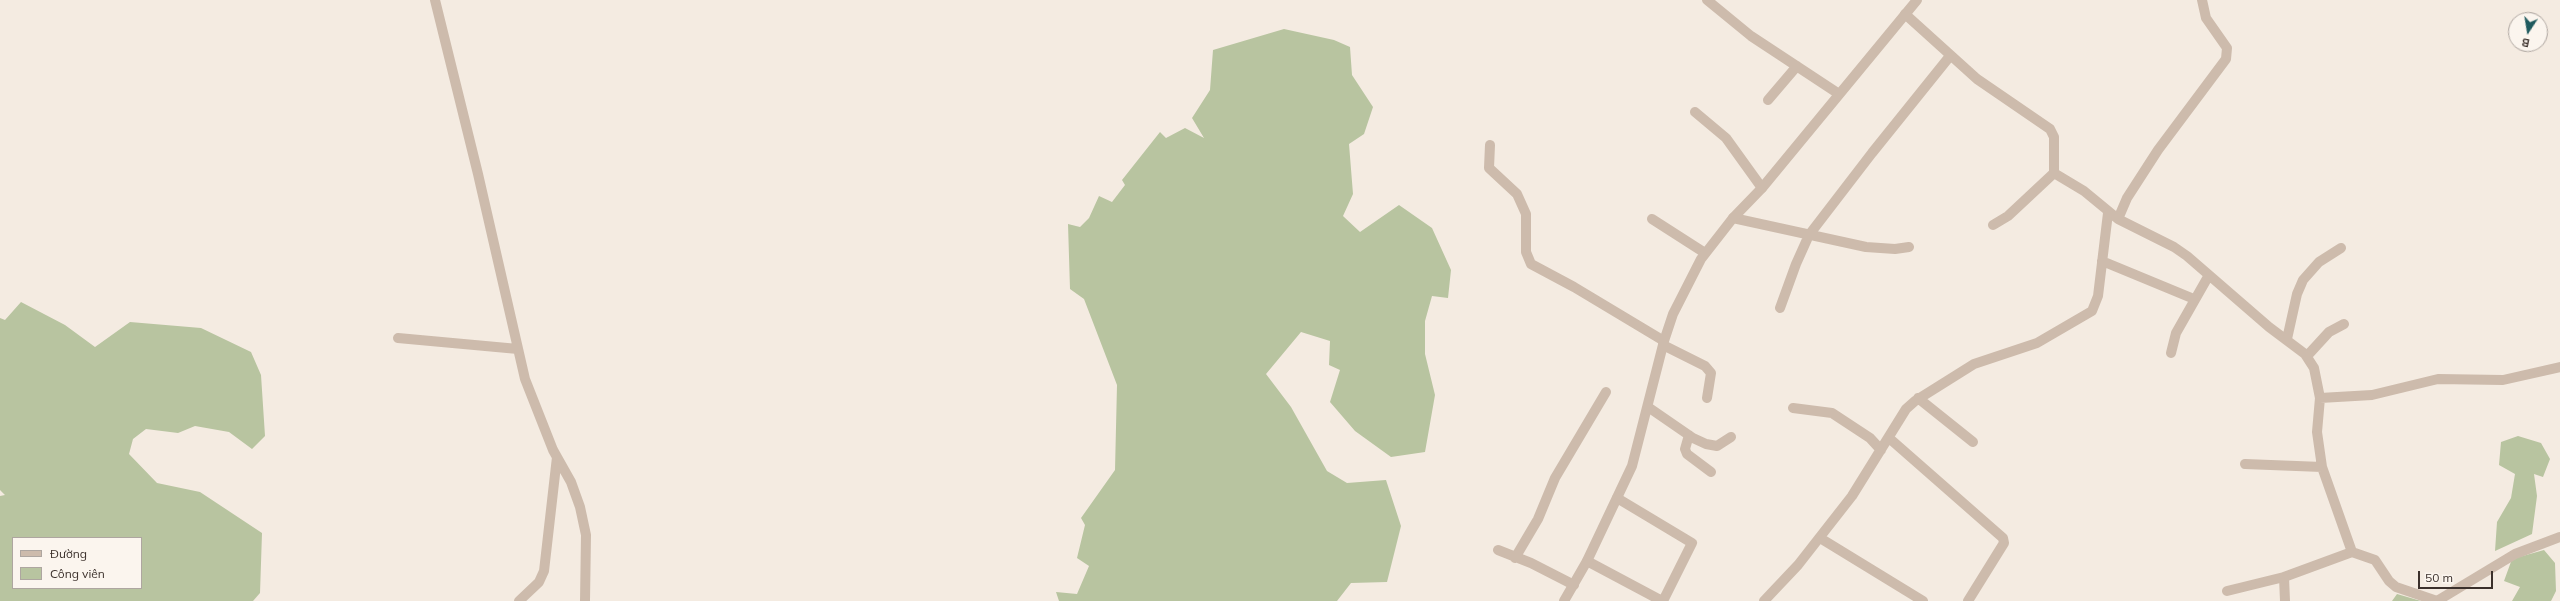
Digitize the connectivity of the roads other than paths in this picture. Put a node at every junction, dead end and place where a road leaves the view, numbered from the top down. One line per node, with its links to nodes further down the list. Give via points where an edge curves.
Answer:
1 (435, 0): 31 (street)
2 (1707, 0): 7 (street, via 1733,23)
3 (1917, 0): 5 (street)
4 (2202, 0): 17 (street, via 2206,18 2227,48 2226,59 2150,162 2127,198)
5 (1905, 14): 6 (street); 8 (street)
6 (1950, 56): 12 (street, via 1989,88 2050,129 2054,137); 19 (street, via 1880,142)
7 (1796, 66): 8 (street); 9 (street)
8 (1839, 94): 13 (street)
9 (1768, 100)
10 (1695, 112): 13 (street, via 1726,138)
11 (1490, 145): 30 (street, via 1489,168 1519,197 1526,214 1526,252 1531,264 1574,287)
12 (2054, 173): 14 (street, via 2084,191); 18 (street, via 2014,211)
13 (1762, 188): 15 (street)
14 (2108, 213): 17 (street); 23 (street)
15 (1733, 218): 19 (street); 22 (street)
16 (1652, 219): 22 (street)
17 (2118, 219): 24 (street, via 2174,247)
18 (1993, 225)
19 (1810, 235): 20 (street, via 1866,247); 26 (street)
20 (1909, 247)
21 (2342, 248): 29 (street, via 2319,262 2303,280 2297,294)
22 (1705, 254): 30 (street, via 1684,291)
23 (2102, 261): 25 (street); 37 (street, via 2098,296 2092,311 2037,343 1974,364)
24 (2209, 274): 25 (street); 29 (street, via 2269,327)
25 (2194, 299): 32 (street, via 2176,333)
26 (1780, 308)
27 (2344, 324): 33 (street, via 2329,332)
28 (398, 338): 31 (street)
29 (2287, 339): 33 (street)
30 (1663, 343): 36 (street, via 1705,366 1711,373); 39 (street)
31 (518, 349): 46 (street, via 525,378)
32 (2172, 353)
33 (2307, 356): 38 (street, via 2314,368)
34 (2560, 367): 38 (street, via 2503,380 2438,379 2372,395)
35 (1606, 392): 55 (street, via 1555,478 1538,519)
36 (1707, 398)
37 (1918, 398): 43 (street, via 1906,409); 44 (street)
38 (2320, 398): 48 (street, via 2317,432)
39 (1648, 407): 41 (street); 50 (street, via 1632,466)
40 (1793, 408): 45 (street, via 1832,413 1870,438)
41 (1689, 436): 42 (street, via 1717,446); 49 (street, via 1685,449 1687,454)
42 (1731, 437)
43 (1889, 438): 45 (street); 67 (street, via 2003,538 2004,543)
44 (1973, 442)
45 (1881, 450): 52 (street, via 1852,496)
46 (557, 457): 61 (street, via 544,572); 62 (street, via 576,495 586,535)
47 (2245, 464): 48 (street)
48 (2322, 467): 54 (street)
49 (1711, 472)
50 (1617, 498): 56 (street); 64 (street, via 1692,543)
51 (2560, 537): 69 (street, via 2515,554)
52 (1820, 538): 60 (street); 65 (street)
53 (1498, 550): 55 (street)
54 (2352, 552): 57 (street); 69 (street, via 2375,560 2396,587)
55 (1515, 558): 58 (street, via 1531,563)
56 (1587, 561): 58 (street); 64 (street)
57 (2284, 577): 59 (street); 68 (street)
58 (1574, 585): 63 (street)
59 (2227, 591)
60 (1908, 597): 66 (street)
61 (519, 601)
62 (585, 601)
63 (1564, 601)
64 (1663, 601)
65 (1764, 601)
66 (1924, 601)
67 (1968, 601)
68 (2285, 601)
69 (2437, 601)

